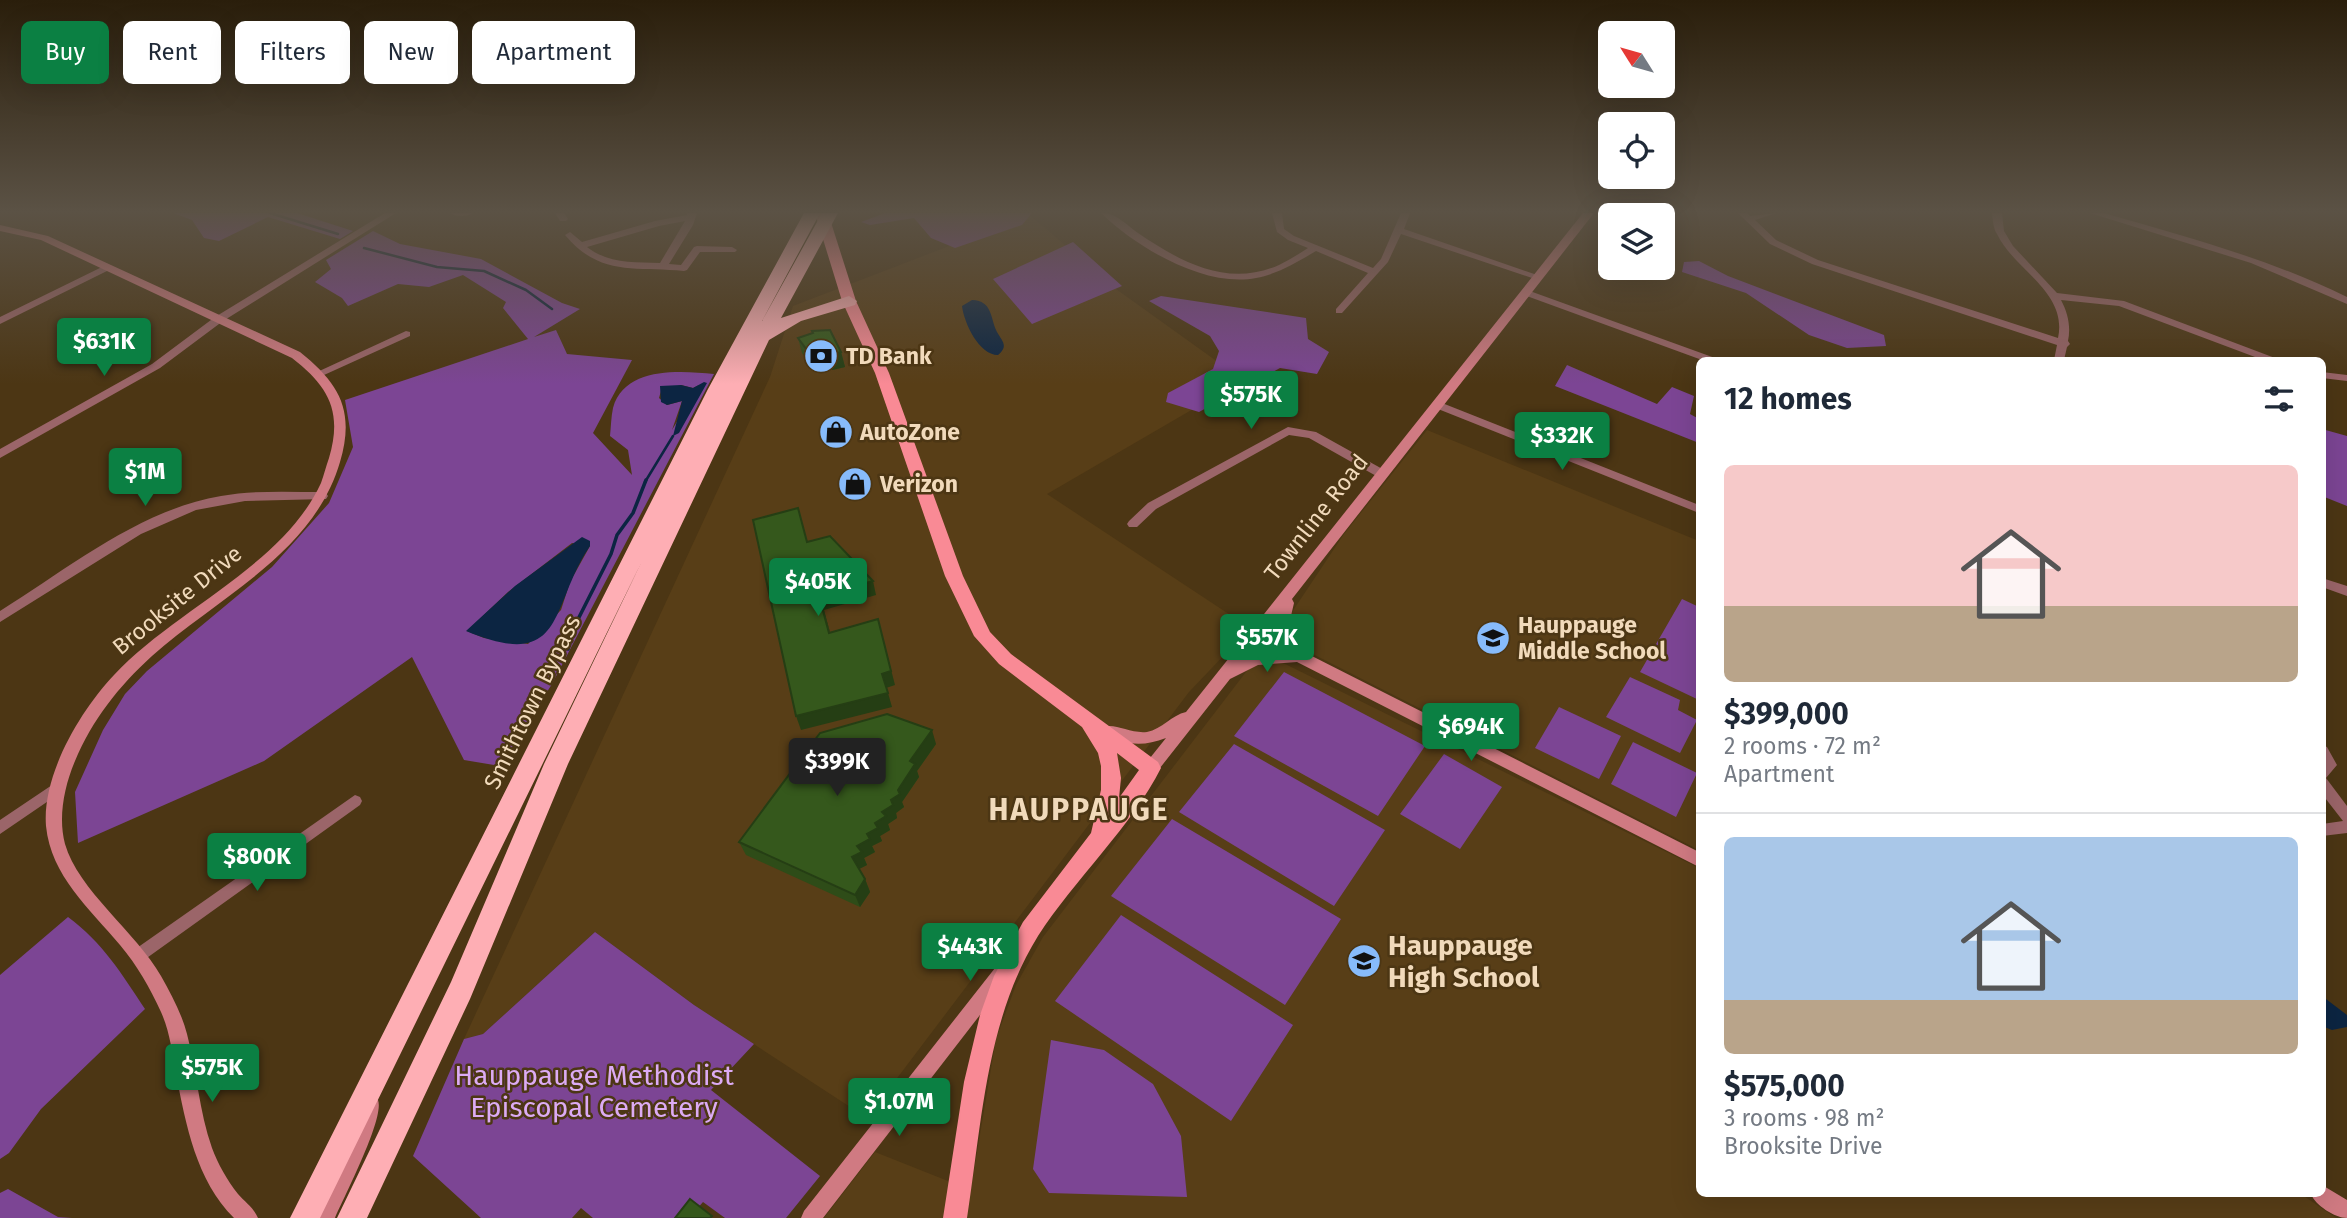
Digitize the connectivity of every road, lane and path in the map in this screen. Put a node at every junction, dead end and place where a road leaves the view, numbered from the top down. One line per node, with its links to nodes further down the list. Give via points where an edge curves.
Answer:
1 (102, 270): 23 (street)
2 (110, 270): 22 (street, Brooksite Drive)
3 (299, 270): 22 (street)
4 (789, 270): 62 (highway, Smithtown Bypass, via 717,389)
5 (795, 270): 25 (highway, Smithtown Bypass)
6 (839, 270): 19 (main road)
7 (1194, 270): 8 (street, via 1234,277)
8 (1275, 270)
9 (1369, 270): 15 (street)
10 (1514, 270): 16 (street)
11 (1544, 270): 16 (street, Townline Road)
12 (1839, 270): 26 (street)
13 (2031, 270): 18 (street)
14 (2274, 270): 20 (street)
15 (1375, 272): 21 (street)
16 (1538, 278): 17 (street, Townline Road)
17 (1527, 293): 27 (street); 33 (street, Townline Road)
18 (2055, 296): 26 (street, via 2065,318); 29 (street, via 2121,303)
19 (849, 301): 25 (highway, via 795,317); 47 (main road, via 882,373 954,576 984,636 1005,659)
20 (2347, 301)
21 (1339, 312)
22 (219, 319): 30 (street, Brooksite Drive, via 296,355); 34 (street, via 156,366)
23 (0, 321)
24 (406, 334): 30 (street)
25 (762, 337): 68 (highway, Smithtown Bypass, via 556,764 461,990)
26 (2065, 344): 28 (street)
27 (1703, 357)
28 (2060, 357)
29 (2263, 357)
30 (320, 373): 36 (street, Brooksite Drive, via 332,390 342,420 336,462)
31 (2326, 375): 32 (street)
32 (2347, 378)
33 (1437, 405): 35 (street, Townline Road); 37 (street)
34 (0, 454)
35 (1382, 474): 38 (street, via 1312,435 1288,431 1152,506); 40 (street, Townline Road)
36 (321, 496): 42 (street, via 219,500 186,508 149,524); 49 (street, Brooksite Drive, via 260,566 185,621 120,678 72,752)
37 (1696, 508)
38 (1133, 524)
39 (2326, 584): 41 (street)
40 (1290, 592): 43 (street, Townline Road); 44 (street, via 1280,634)
41 (2347, 592)
42 (0, 617)
43 (1257, 635): 44 (street); 45 (street, Townline Road)
44 (1315, 664): 45 (street, via 1268,656); 57 (street)
45 (1219, 681): 46 (street, Townline Road)
46 (1197, 708): 47 (street, via 1156,737 1143,740 1125,738); 48 (street, Townline Road)
47 (1082, 716): 48 (main road); 56 (main road, via 1102,745 1114,778)
48 (1152, 768): 56 (main road, Townline Road)
49 (58, 787): 54 (street); 58 (street, Brooksite Drive, via 54,824 59,853 75,880)
50 (2326, 788): 52 (street)
51 (355, 801): 58 (street)
52 (2347, 817)
53 (2347, 827): 55 (street)
54 (0, 828)
55 (2326, 830)
56 (1097, 842): 59 (main road, Townline Road, via 1045,908)
57 (1696, 858)
58 (139, 956): 65 (street, Brooksite Drive, via 174,1022 207,1162 227,1197)
59 (1014, 957): 60 (main road, Townline Road); 61 (street, Townline Road)
60 (987, 1029): 61 (street); 70 (main road, Townline Road)
61 (955, 1033): 69 (street, Townline Road)
62 (385, 1062): 66 (highway, Smithtown Bypass); 67 (street, via 365,1130)
63 (2325, 1197): 64 (street)
64 (2347, 1211)
65 (248, 1218)
66 (305, 1218)
67 (325, 1218)
68 (352, 1218)
69 (811, 1218)
70 (955, 1218)

